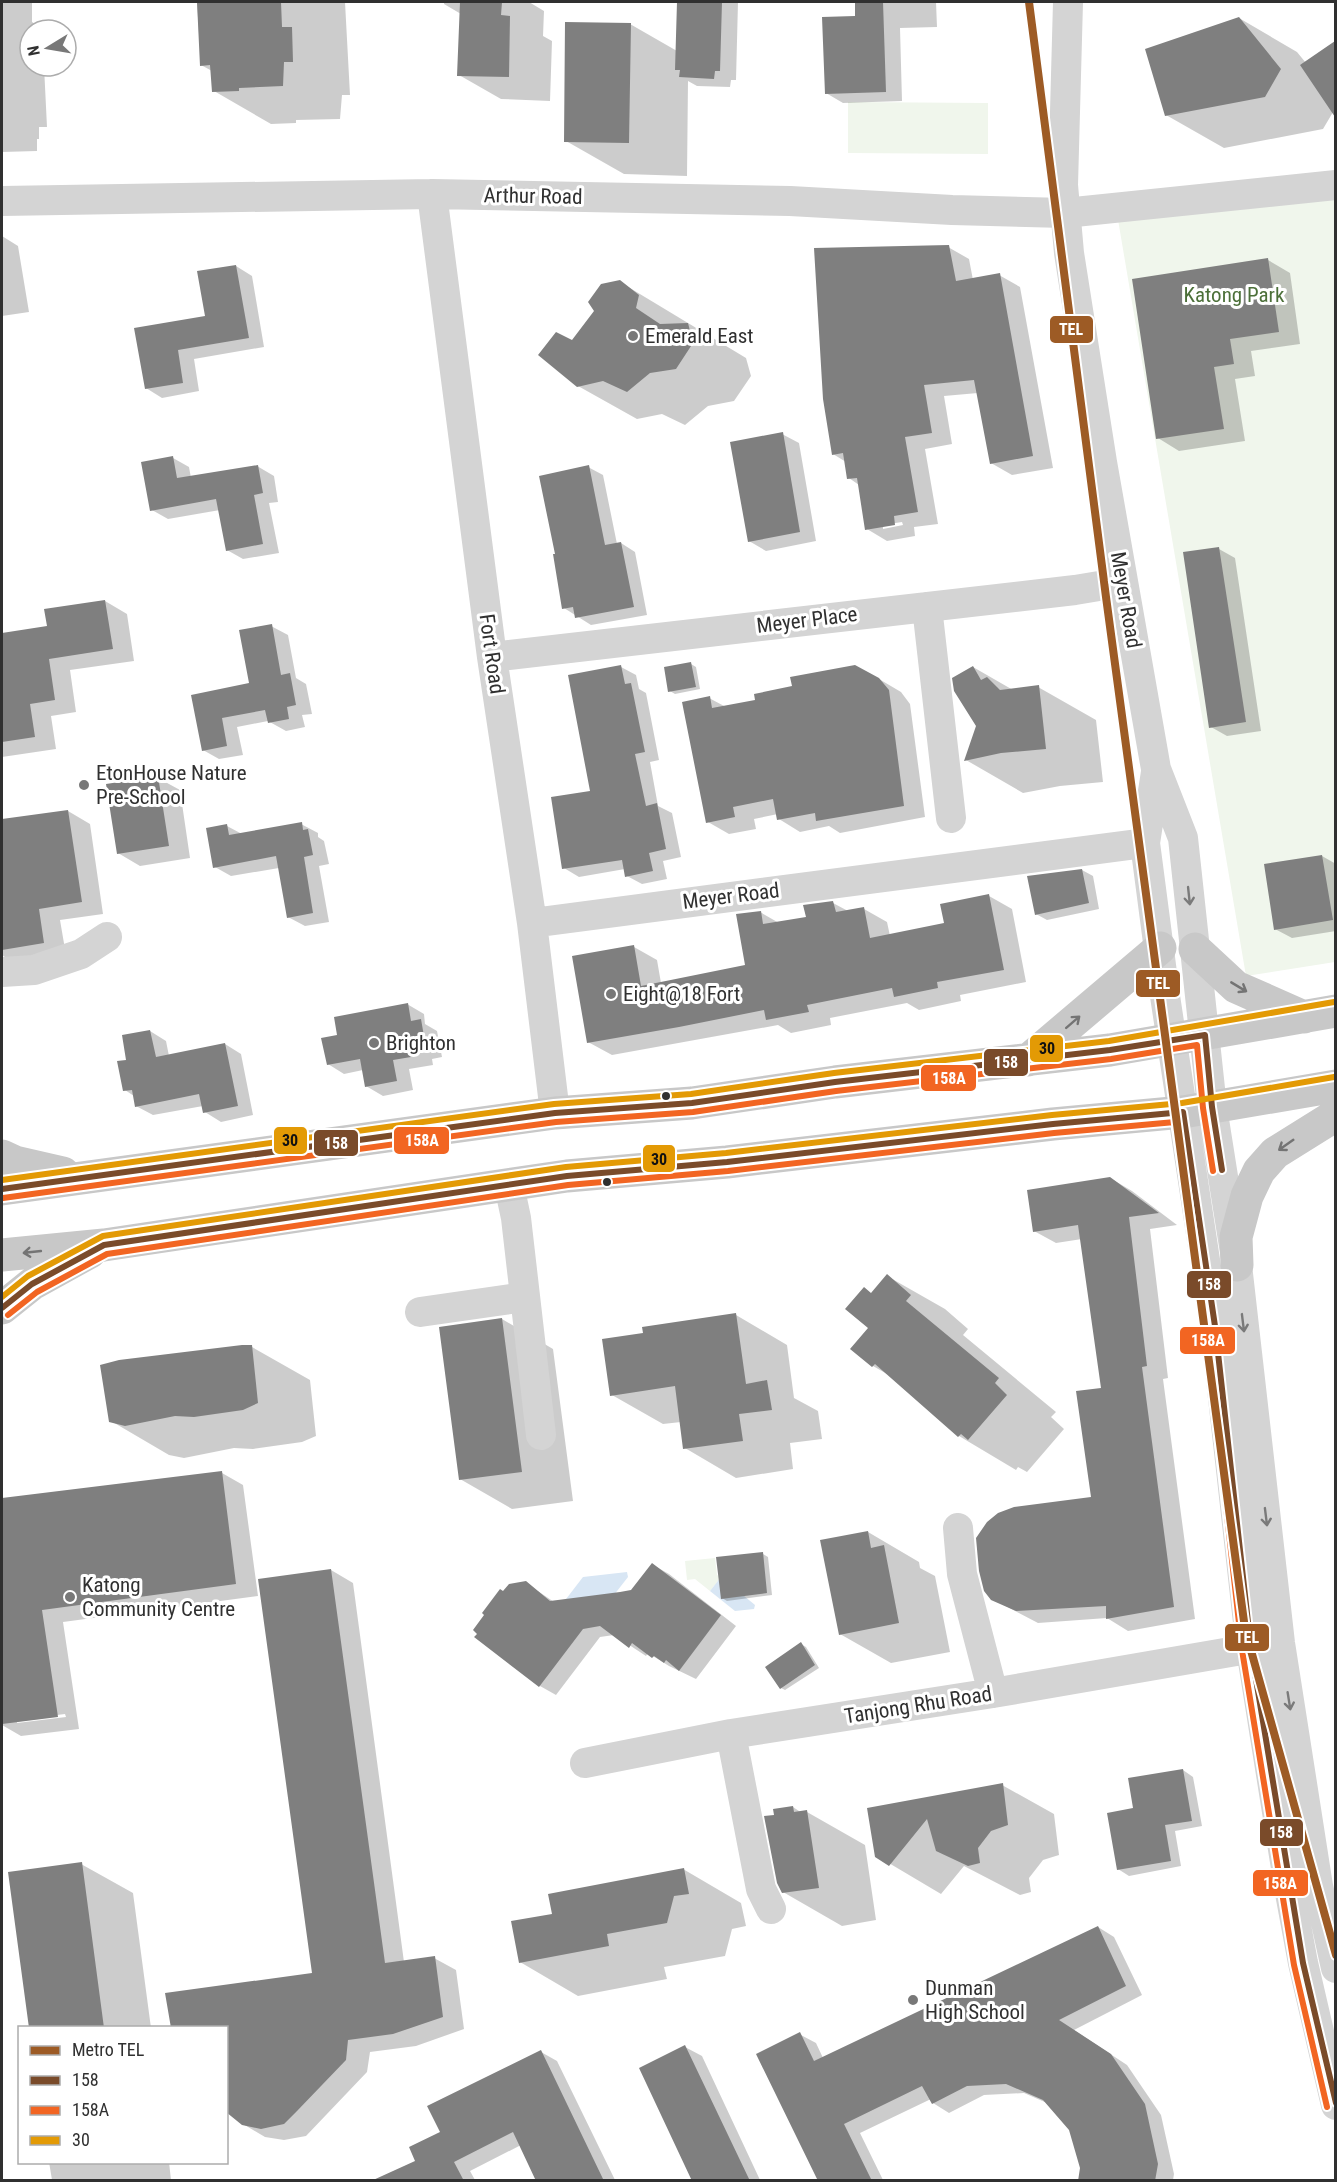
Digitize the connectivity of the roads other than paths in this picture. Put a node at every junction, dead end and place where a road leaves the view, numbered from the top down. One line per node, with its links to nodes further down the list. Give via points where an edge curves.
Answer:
1 (1068, 2): 5 (street, Meyer Road)
2 (1335, 185): 5 (street, Arthur Road)
3 (432, 194): 4 (street, Arthur Road); 5 (street, Arthur Road, via 790,201); 8 (street, Fort Road)
4 (2, 201)
5 (1065, 213): 6 (street, Meyer Road)
6 (1123, 582): 7 (street, Meyer Place); 9 (street, Meyer Road)
7 (927, 607): 8 (street, Meyer Place); 10 (street)
8 (492, 657): 12 (street, Fort Road)
9 (1156, 769): 11 (street, Meyer Road); 15 (street, Meyer Road, one-way to 15, via 1183,838)
10 (951, 818)
11 (1145, 843): 12 (street, Meyer Road); 14 (street, Meyer Road)
12 (532, 923): 23 (street, Fort Road)
13 (107, 937): 16 (street, via 81,954 34,970)
14 (1160, 948): 19 (street, Meyer Road); 20 (main road, one-way to 14)
15 (1195, 949): 17 (main road, one-way to 17, via 1236,987); 18 (street, Meyer Road)
16 (2, 972)
17 (1320, 1014): 18 (main road)
18 (1205, 1035): 19 (main road); 22 (street)
19 (1172, 1040): 20 (main road); 22 (street)
20 (1028, 1060): 23 (main road, via 692,1103)
21 (1335, 1086): 22 (main road)
22 (1198, 1110): 27 (main road); 31 (street); 38 (street, via 1215,1326)
23 (555, 1113): 26 (main road)
24 (1335, 1115): 31 (main road, one-way to 31, via 1275,1153 1259,1171 1247,1196 1236,1237)
25 (2, 1156): 26 (main road)
26 (86, 1178): 28 (main road)
27 (509, 1185): 29 (main road); 32 (street)
28 (2, 1189)
29 (104, 1245): 30 (main road, one-way to 30); 33 (main road, via 32,1284)
30 (2, 1255)
31 (1237, 1265): 37 (street, one-way to 37)
32 (525, 1297): 34 (street); 35 (street)
33 (2, 1308)
34 (420, 1312)
35 (541, 1435)
36 (958, 1528): 39 (street, via 962,1574)
37 (1280, 1643): 38 (street, Tanjong Rhu Road); 43 (street, one-way to 43, via 1318,1886)
38 (1251, 1649): 39 (street, Tanjong Rhu Road); 44 (street, via 1290,1893)
39 (993, 1692): 40 (street, Tanjong Rhu Road)
40 (731, 1734): 41 (street, Tanjong Rhu Road); 42 (street, via 761,1889)
41 (585, 1763)
42 (771, 1909)
43 (1335, 1968)
44 (1335, 2105)

